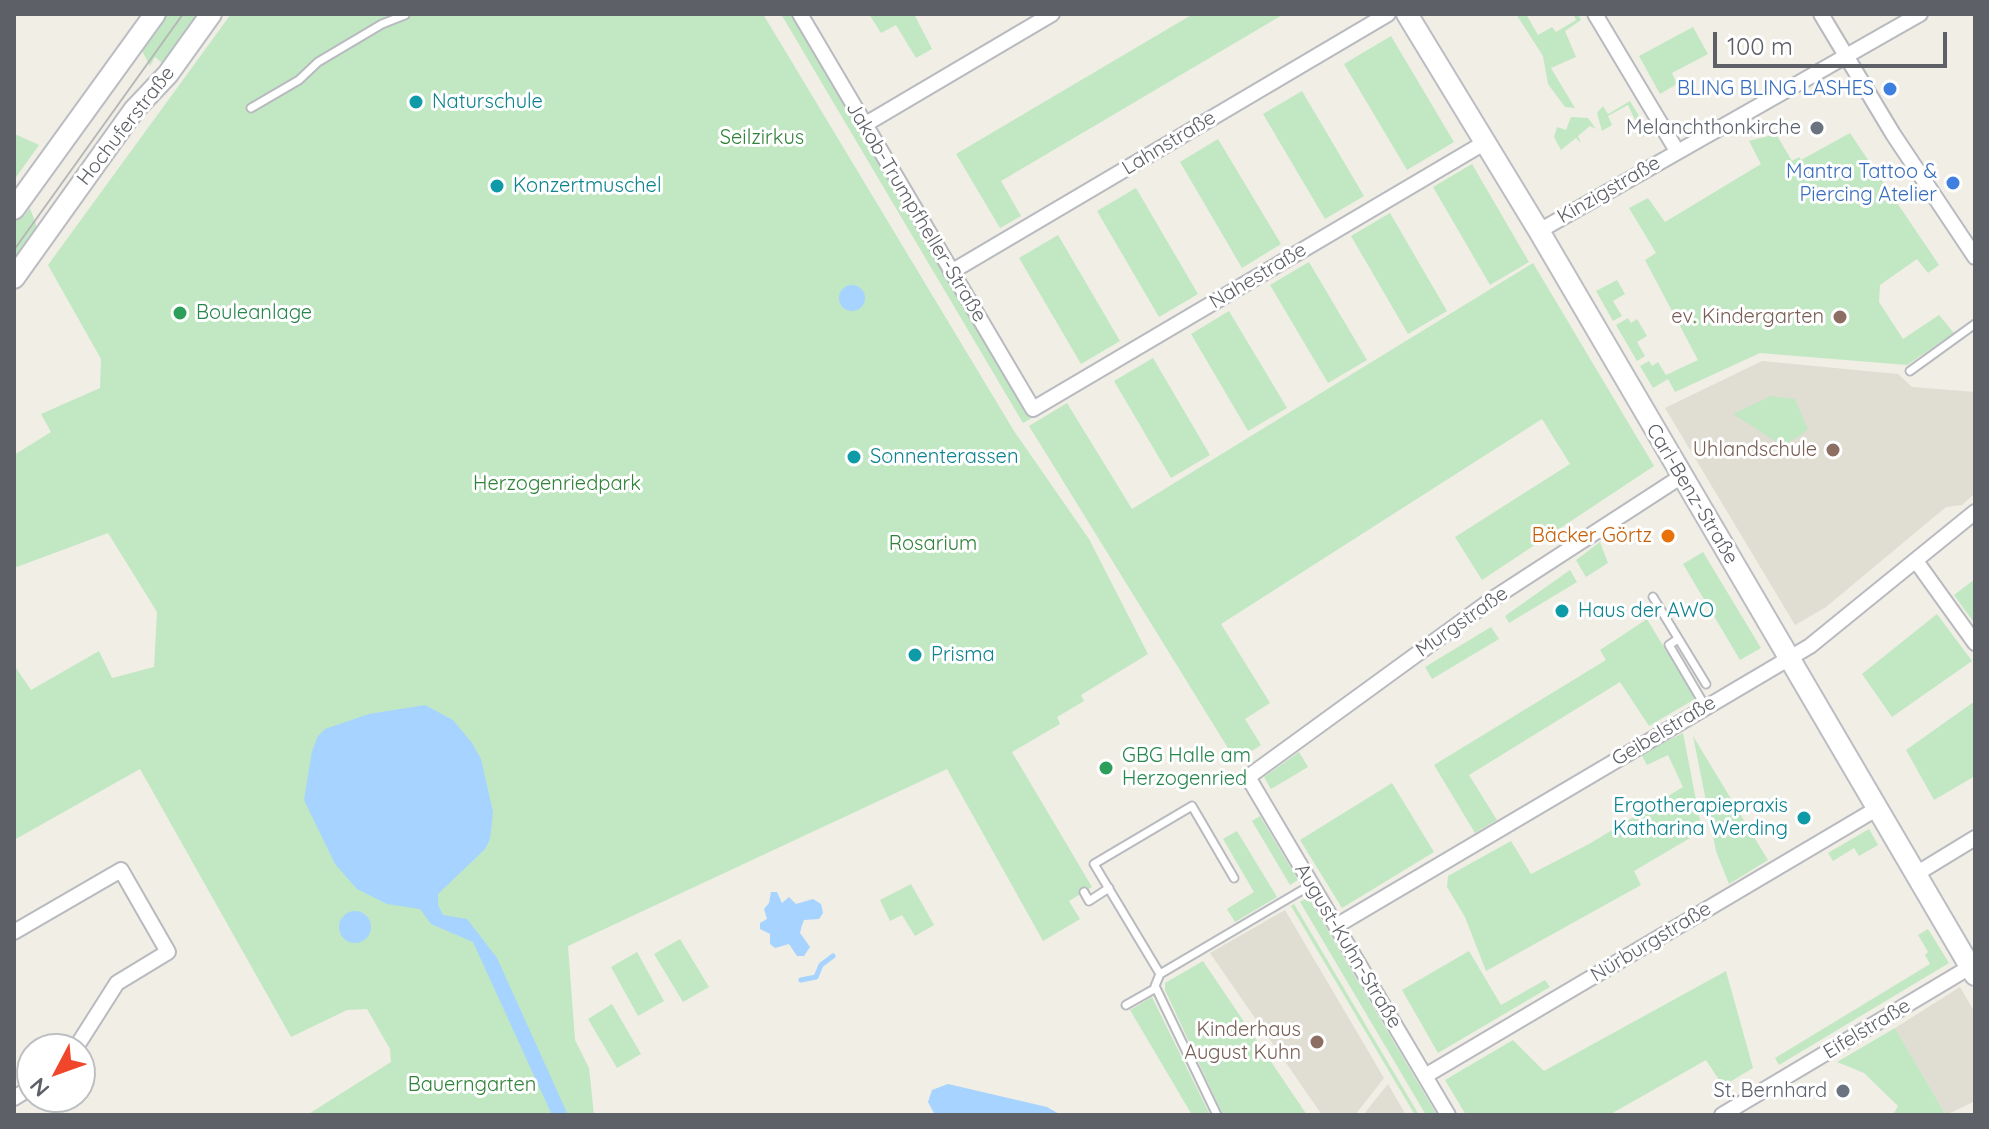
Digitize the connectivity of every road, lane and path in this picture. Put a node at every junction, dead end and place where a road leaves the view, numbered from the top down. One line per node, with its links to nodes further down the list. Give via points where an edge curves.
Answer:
1 (155, 14): 16 (street, Hochuferstraße)
2 (211, 14): 20 (street, Hochuferstraße, via 134,110)
3 (800, 14): 13 (street, Jakob-Trumpfheller-Straße)
4 (1052, 14): 13 (street)
5 (1388, 14): 19 (street, Lahnstraße)
6 (1407, 14): 14 (street, Carl-Benz-Straße)
7 (1595, 14): 15 (street)
8 (1821, 14): 11 (street)
9 (1920, 14): 11 (street, Kinzigstraße)
10 (405, 15): 12 (lane, via 318,62 299,80)
11 (1845, 54): 15 (street, Kinzigstraße); 18 (street)
12 (251, 108)
13 (864, 125): 19 (street, Jakob-Trumpfheller-Straße)
14 (1484, 143): 17 (street, Carl-Benz-Straße); 23 (street, Nahestraße)
15 (1677, 151): 17 (street, Kinzigstraße)
16 (14, 209)
17 (1539, 231): 24 (street, Carl-Benz-Straße)
18 (1975, 257)
19 (951, 272): 23 (street, Jakob-Trumpfheller-Straße)
20 (14, 278)
21 (1975, 324): 22 (lane)
22 (1910, 371)
23 (1033, 409)
24 (1682, 476): 30 (street, Carl-Benz-Straße); 33 (street, Murgstraße, via 1494,598)
25 (1975, 512): 26 (street, Geibelstraße)
26 (1916, 561): 29 (street); 30 (street, Geibelstraße, via 1831,632)
27 (1653, 597): 28 (lane)
28 (1678, 639): 31 (lane); 32 (lane, via 1669,645)
29 (1975, 643)
30 (1796, 654): 32 (street, Geibelstraße); 34 (street, Carl-Benz-Straße)
31 (1706, 684)
32 (1705, 706): 41 (street, Geibelstraße)
33 (1248, 777): 38 (street, August-Kuhn-Straße)
34 (1878, 808): 36 (street, Carl-Benz-Straße); 48 (street, Nürburgstraße)
35 (1975, 838): 36 (street)
36 (1916, 874): 43 (street, Carl-Benz-Straße)
37 (1234, 878): 39 (lane, via 1192,806 1094,864)
38 (1311, 885): 41 (street, August-Kuhn-Straße); 44 (lane)
39 (1109, 888): 40 (lane, via 1089,901); 44 (lane)
40 (1084, 892)
41 (1336, 926): 48 (street, August-Kuhn-Straße)
42 (14, 932): 47 (street, via 121,870 168,952 117,983)
43 (1973, 971): 51 (street, Eifelstraße)
44 (1160, 974): 45 (lane)
45 (1156, 988): 46 (lane); 49 (lane)
46 (1134, 997)
47 (85, 1033)
48 (1425, 1076): 50 (street, August-Kuhn-Straße)
49 (1217, 1115)
50 (1448, 1115)
51 (1722, 1115)

